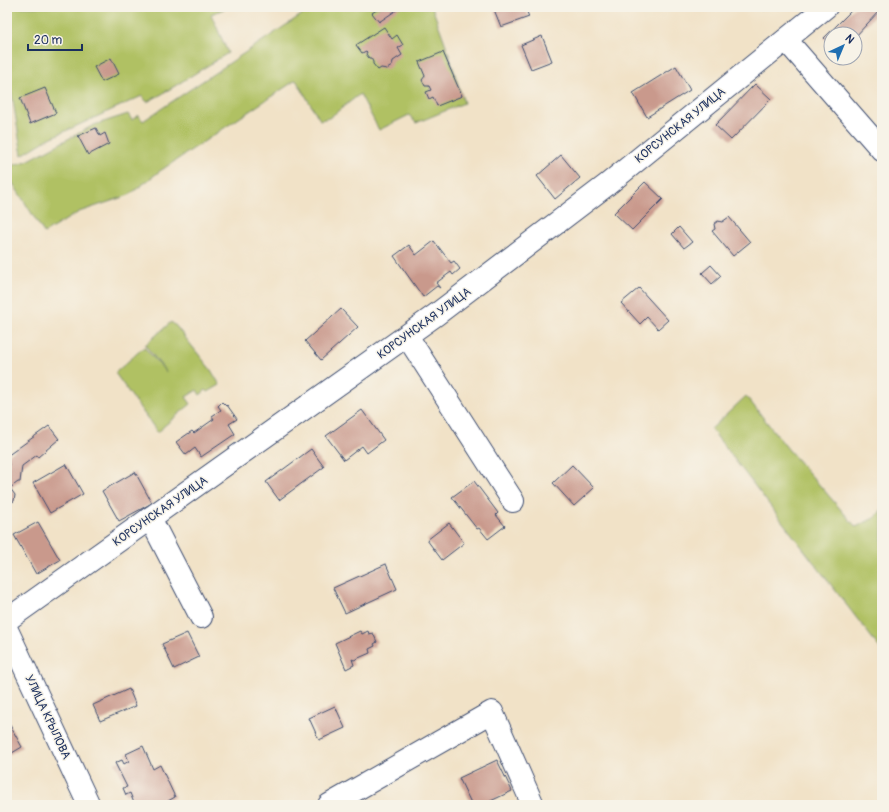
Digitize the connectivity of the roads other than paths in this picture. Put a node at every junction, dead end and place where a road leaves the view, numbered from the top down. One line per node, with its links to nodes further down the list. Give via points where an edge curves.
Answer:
1 (826, 7): 2 (street, КОРСУНСКАЯ УЛИЦА)
2 (786, 40): 3 (street); 4 (street, КОРСУНСКАЯ УЛИЦА, via 608,184)
3 (882, 150)
4 (407, 336): 5 (street); 6 (street, КОРСУНСКАЯ УЛИЦА)
5 (513, 501)
6 (150, 518): 7 (street); 8 (street, КОРСУНСКАЯ УЛИЦА)
7 (201, 617)
8 (7, 620)
9 (7, 630): 10 (street, УЛИЦА КРЫЛОВА)
10 (89, 805)
11 (329, 805): 12 (street, via 492,712)
12 (533, 805)

